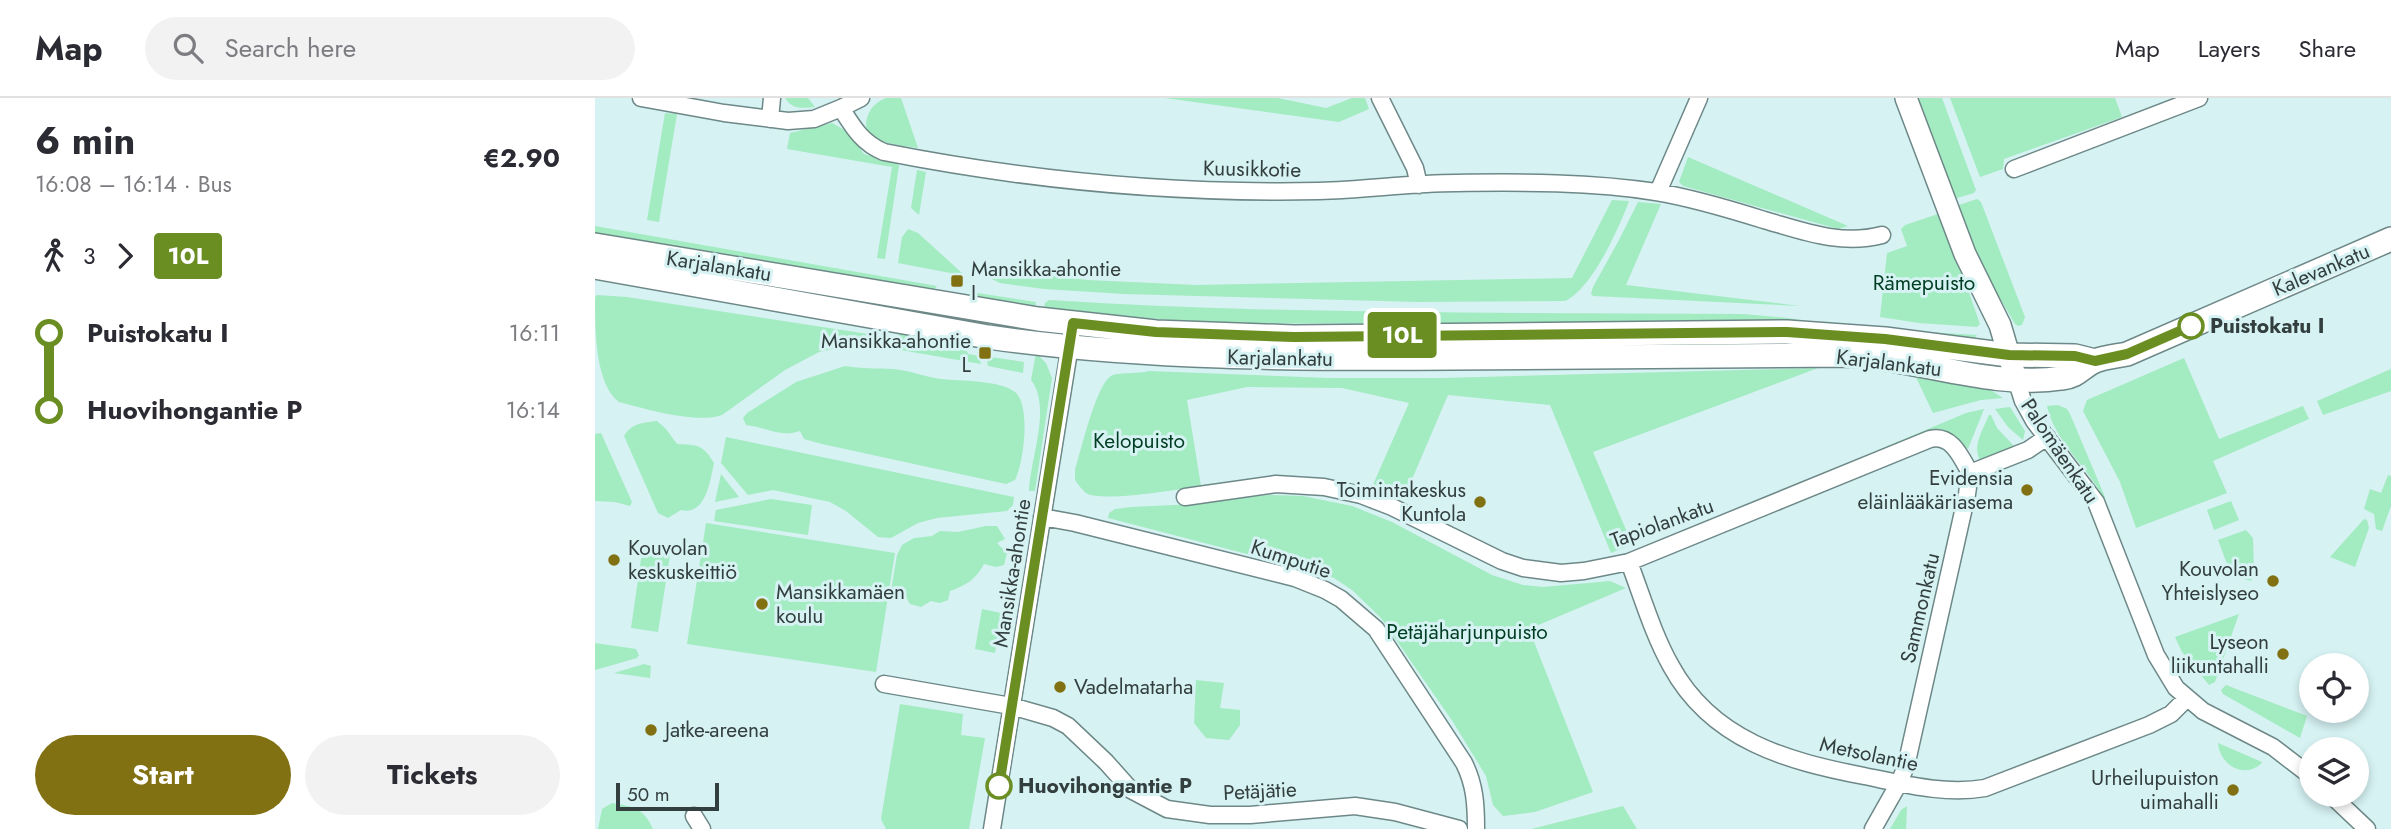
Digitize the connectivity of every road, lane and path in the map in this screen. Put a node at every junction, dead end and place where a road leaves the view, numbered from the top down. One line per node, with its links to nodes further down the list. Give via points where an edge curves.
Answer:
1 (641, 98): 9 (street)
2 (772, 98): 9 (street)
3 (861, 98): 8 (street)
4 (1380, 98): 11 (street)
5 (1697, 98): 12 (street)
6 (1906, 98): 19 (street, Palomäenkatu)
7 (2199, 98): 10 (street)
8 (841, 108): 9 (street, via 801,122); 11 (street, Kuusikkotie, via 873,148 1012,173 1204,189 1319,191)
9 (770, 119)
10 (2014, 169)
11 (1419, 185): 12 (street, Kuusikkotie, via 1549,184)
12 (1658, 192): 13 (street, Kuusikkotie, via 1817,235 1853,240)
13 (1882, 235)
14 (2391, 239): 20 (main road, Kalevankatu, via 2127,354)
15 (595, 245): 17 (main road, Karjalankatu)
16 (595, 267): 18 (main road, Karjalankatu, via 988,337)
17 (1073, 323): 18 (street, Mansikka-ahontie); 19 (main road, Karjalankatu, via 1156,332 1294,337 1787,332)
18 (1070, 347): 21 (main road, Karjalankatu, via 1282,359 1857,355); 25 (street, Mansikka-ahontie)
19 (2009, 355): 20 (main road, Karjalankatu, via 2075,356); 21 (street, Palomäenkatu)
20 (2095, 361): 21 (main road, Karjalankatu, via 2075,376)
21 (2016, 379): 22 (street, Palomäenkatu, via 2025,406)
22 (2047, 437): 23 (street, via 2028,450); 28 (street, Palomäenkatu, via 2096,502 2156,655)
23 (1970, 473): 26 (street, Tapiolankatu, via 1958,450 1937,437); 31 (street, Sammonkatu)
24 (1185, 497): 26 (street, Tapiolankatu, via 1276,484 1324,487 1392,507 1523,568 1561,573)
25 (1042, 517): 29 (street, Mansikka-ahontie); 35 (street, Kumputie, via 1296,578 1341,599 1360,613 1391,649 1464,763 1475,793)
26 (1629, 562): 31 (street, Metsolantie, via 1670,664 1687,691 1713,717 1768,751)
27 (884, 684): 29 (street, Petäjätie)
28 (2186, 699): 30 (street, Palomäenkatu, via 2273,747); 31 (street, Metsolantie, via 2171,714 2149,725 1985,788 1952,792)
29 (1011, 706): 33 (street, Mansikka-ahontie); 34 (street, Petäjätie, via 1060,721 1131,790 1167,809 1250,815 1355,806)
30 (2299, 767)
31 (1899, 783): 36 (street, Sammonkatu)
32 (2344, 807): 37 (street)
33 (992, 829)
34 (1459, 829)
35 (1476, 829)
36 (1873, 829)
37 (2367, 829)

